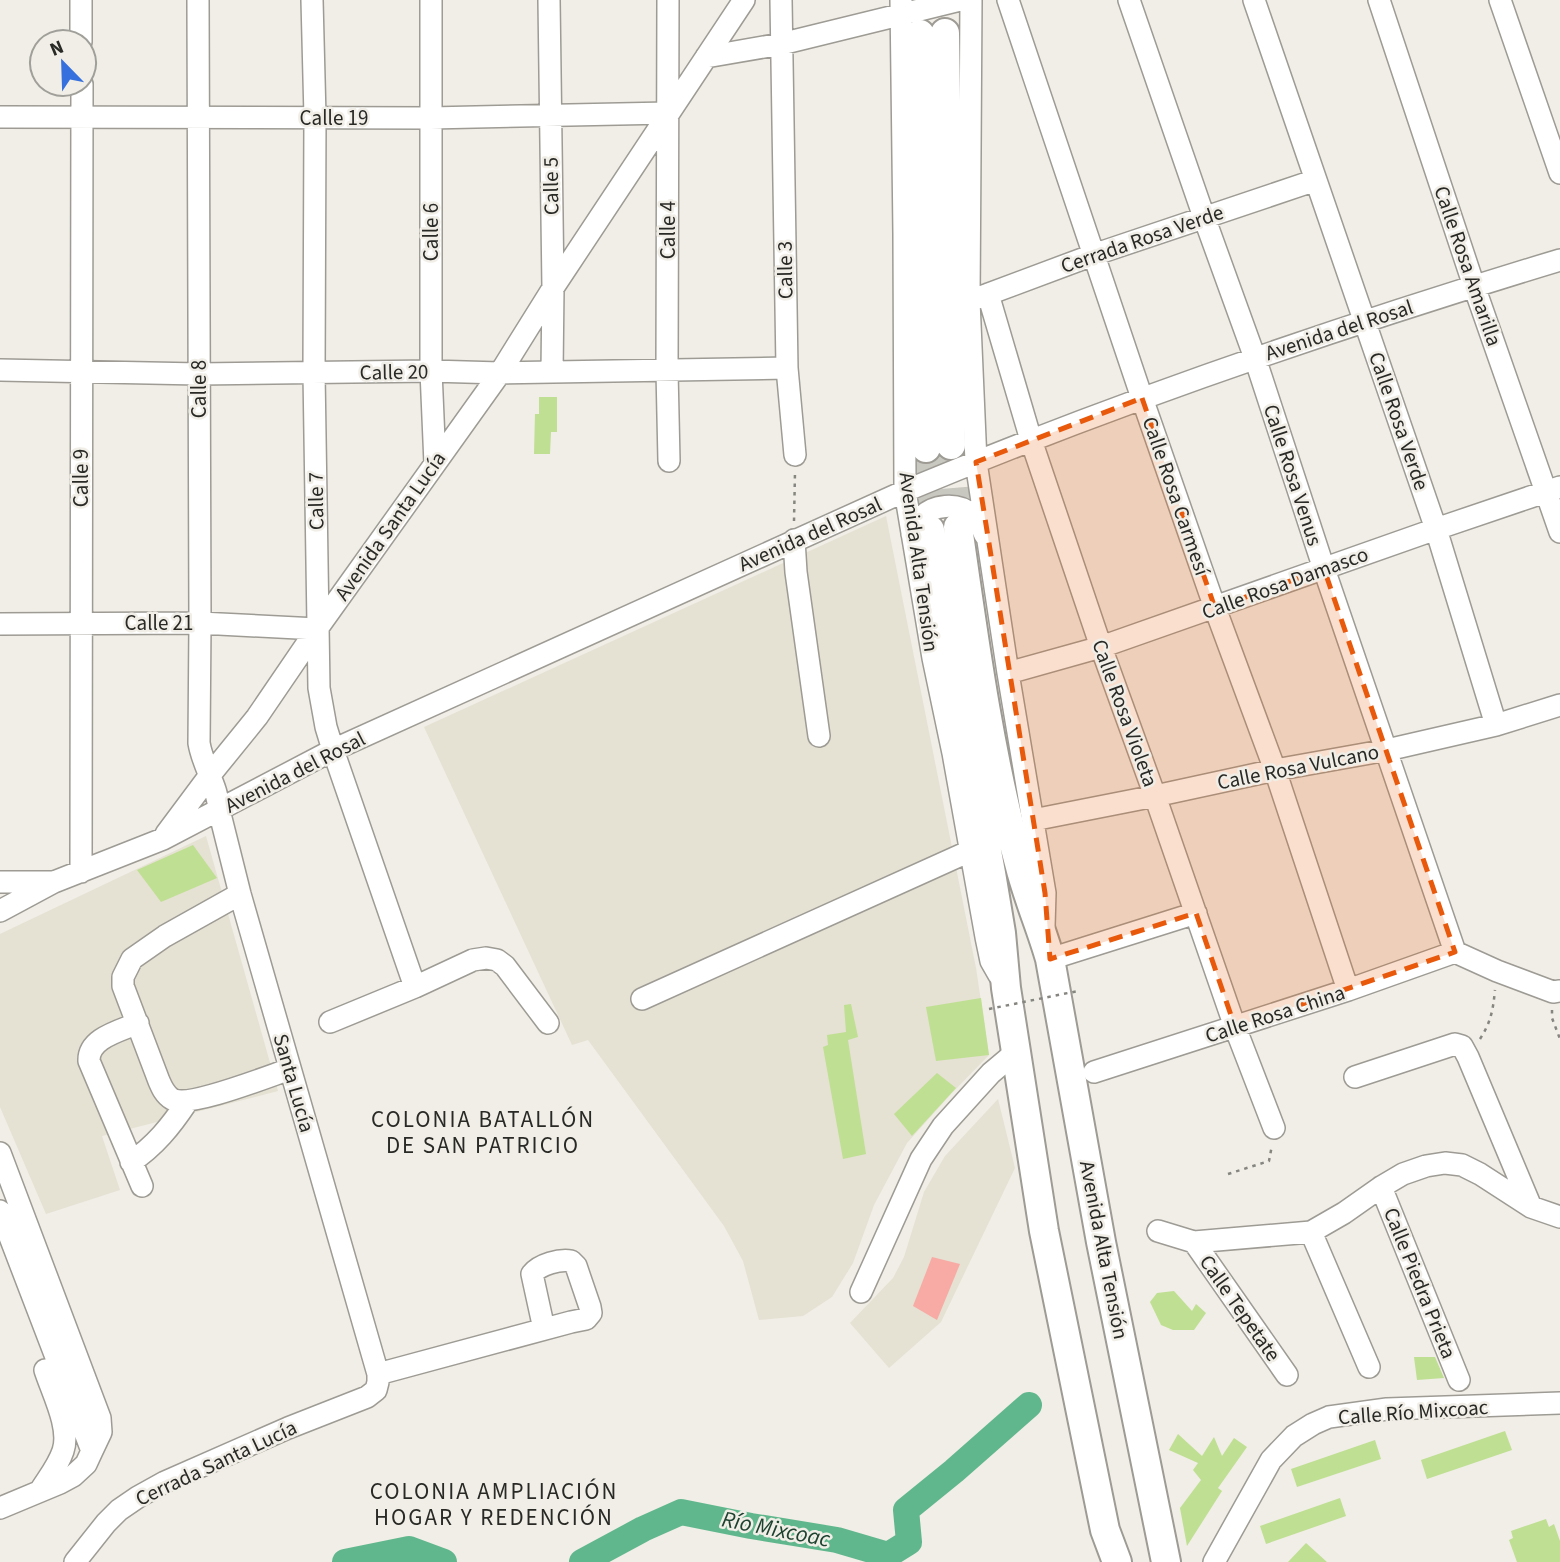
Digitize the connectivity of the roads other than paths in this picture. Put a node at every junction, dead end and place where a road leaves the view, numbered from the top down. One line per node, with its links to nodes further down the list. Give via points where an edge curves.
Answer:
1 (81, 0): 17 (street)
2 (198, 0): 24 (street, Calle 8)
3 (312, 0): 25 (street, Calle 7)
4 (431, 0): 27 (street, Calle 6)
5 (549, 0): 26 (street, Calle 5)
6 (668, 0): 21 (street, Calle 4)
7 (744, 0): 19 (street, Avenida Santa Lucía)
8 (781, 0): 18 (street, Calle 3)
9 (960, 0): 16 (street)
10 (971, 0): 35 (street, Avenida Alta Tensión)
11 (1008, 0): 31 (street, Calle Rosa Carmesí)
12 (1129, 0): 30 (street, Calle Rosa Venus)
13 (1254, 0): 29 (street, Calle Rosa Verde)
14 (1379, 0): 33 (street, Calle Rosa Amarilla)
15 (1500, 0): 28 (street)
16 (917, 20): 18 (street); 49 (main road, Avenida Alta Tensión); 55 (street, Avenida Alta Tensión, via 904,234)
17 (81, 28)
18 (781, 44): 19 (street); 38 (street, Calle 3)
19 (706, 57): 21 (street, Avenida Santa Lucía)
20 (82, 98): 23 (street, Calle 9)
21 (668, 113): 26 (street, Calle 19); 34 (street, Avenida Santa Lucía); 40 (street, Calle 4)
22 (0, 117): 23 (street, Calle 19)
23 (82, 117): 24 (street, Calle 19); 42 (street, Calle 9)
24 (198, 117): 25 (street, Calle 19); 46 (street, Calle 8)
25 (315, 117): 27 (street, Calle 19); 44 (street, Calle 7)
26 (550, 117): 27 (street, Calle 19); 34 (street, Calle 5)
27 (430, 118): 41 (street, Calle 6)
28 (1560, 173)
29 (1316, 180): 30 (street, Cerrada Rosa Verde); 36 (street, Calle Rosa Verde)
30 (1204, 217): 31 (street, Cerrada Rosa Verde); 37 (street, Calle Rosa Venus)
31 (1093, 255): 35 (street, Cerrada Rosa Verde); 47 (street, Calle Rosa Carmesí)
32 (1560, 260): 33 (street, Avenida del Rosal)
33 (1474, 286): 36 (street, Avenida del Rosal); 54 (street, Calle Rosa Amarilla)
34 (552, 288): 43 (street, Calle 5); 45 (street, Avenida Santa Lucía)
35 (979, 298): 48 (street, Calle Rosa Violeta); 52 (street, Avenida Alta Tensión)
36 (1364, 321): 37 (street, Avenida del Rosal); 56 (street, Calle Rosa Verde)
37 (1255, 358): 47 (street, Avenida del Rosal); 61 (street, Calle Rosa Venus)
38 (787, 368): 40 (street, Calle 20); 50 (street, Calle 3)
39 (0, 370): 42 (street, Calle 20)
40 (667, 370): 43 (street, Calle 20); 51 (street, Calle 4)
41 (431, 371): 44 (street, Calle 20); 45 (street, Calle 20); 53 (street, Calle 6)
42 (81, 372): 46 (street, Calle 20); 65 (street, Calle 9)
43 (552, 372): 45 (street, Calle 20)
44 (314, 373): 46 (street, Calle 20); 66 (street, Calle 7)
45 (500, 373): 53 (street, Avenida Santa Lucía)
46 (199, 374): 63 (street, Calle 8)
47 (1142, 397): 48 (street, Avenida del Rosal); 62 (street, Calle Rosa Carmesí)
48 (1031, 440): 52 (street, Avenida del Rosal); 67 (street, Calle Rosa Violeta)
49 (938, 447)
50 (795, 455)
51 (668, 461)
52 (975, 462): 55 (street, Avenida del Rosal); 59 (street, Avenida Alta Tensión)
53 (435, 464): 66 (street, Avenida Santa Lucía)
54 (1553, 490): 56 (street, Calle Rosa Damasco); 58 (street, Calle Rosa Amarilla)
55 (905, 491): 57 (street, Avenida Alta Tensión); 60 (street, Avenida del Rosal)
56 (1436, 529): 61 (street, Calle Rosa Damasco); 70 (street, Calle Rosa Verde)
57 (933, 531): 59 (street, via 916,525 924,514 948,506 972,515); 80 (street, Avenida Alta Tensión, via 933,658); 87 (main road, Avenida Alta Tensión, via 979,670 1019,865); 92 (main road, Avenida Alta Tensión, via 1001,933)
58 (1560, 532)
59 (986, 537): 68 (street, Avenida Alta Tensión)
60 (794, 540): 71 (street); 72 (street, Avenida del Rosal)
61 (1324, 569): 62 (street, Calle Rosa Damasco); 73 (street, Calle Rosa Venus)
62 (1215, 608): 67 (street, Calle Rosa Damasco); 74 (street, Calle Rosa Carmesí)
63 (200, 623): 65 (street, Calle 21); 66 (street, Calle 21); 75 (street, Calle 8, via 199,743)
64 (0, 624): 65 (street, Calle 21)
65 (82, 624): 81 (street, Calle 9)
66 (317, 629): 72 (street, Calle 7, via 319,688); 75 (street, Avenida Santa Lucía, via 257,717)
67 (1101, 648): 68 (street, Calle Rosa Damasco); 76 (street, Calle Rosa Violeta)
68 (1008, 673): 78 (street, Avenida Alta Tensión)
69 (1560, 705): 70 (street, Calle Rosa Vulcano)
70 (1496, 725): 73 (street, Calle Rosa Vulcano)
71 (820, 736)
72 (333, 750): 77 (street, Avenida del Rosal); 89 (street, Calle 7)
73 (1387, 750): 74 (street, Calle Rosa Vulcano); 88 (street, Calle Rosa Venus)
74 (1275, 770): 76 (street, Calle Rosa Vulcano); 90 (street, Calle Rosa Carmesí)
75 (210, 775): 77 (street, Santa Lucía); 79 (street, Avenida Santa Lucía)
76 (1156, 796): 78 (street, Calle Rosa Vulcano); 86 (street, Calle Rosa Violeta)
77 (219, 810): 79 (street, Avenida del Rosal); 84 (street, Santa Lucía)
78 (1033, 820): 87 (street, Avenida Alta Tensión, via 1045,893)
79 (163, 839): 81 (street)
80 (970, 851): 92 (street, Avenida Alta Tensión); 93 (street)
81 (81, 872): 83 (street)
82 (0, 882): 83 (street)
83 (54, 882): 85 (street)
84 (240, 894): 95 (street, via 132,959 123,986); 99 (street, Santa Lucía)
85 (0, 911)
86 (1196, 913): 87 (street); 97 (street, Calle Rosa Violeta)
87 (1047, 948): 101 (main road, Avenida Alta Tensión)
88 (1455, 952): 90 (street, Calle Rosa China); 91 (street)
89 (415, 987): 94 (street); 96 (street, via 486,958 505,966)
90 (1348, 990): 97 (street, Calle Rosa China)
91 (1556, 992)
92 (997, 998): 98 (main road, Avenida Alta Tensión)
93 (642, 999)
94 (330, 1022)
95 (138, 1023): 102 (street, via 164,1091 172,1099); 105 (street, via 96,1043 89,1054)
96 (548, 1023)
97 (1235, 1027): 101 (street, Calle Rosa China); 103 (street, Calle Rosa Violeta)
98 (1016, 1052): 114 (street, via 943,1126 921,1159); 125 (main road, Avenida Alta Tensión, via 1044,1231)
99 (290, 1069): 102 (street); 120 (street, Santa Lucía)
100 (1355, 1077): 108 (street, via 1455,1044 1462,1046)
101 (1083, 1079): 124 (main road, Avenida Alta Tensión, via 1101,1242)
102 (187, 1102): 105 (street, via 161,1137)
103 (1274, 1128)
104 (0, 1153): 109 (street)
105 (131, 1162): 106 (street)
106 (142, 1186)
107 (1381, 1187): 108 (street, via 1426,1166 1462,1165); 112 (street); 119 (street, Calle Piedra Prieta)
108 (1531, 1207): 110 (street)
109 (5, 1211): 122 (street, via 33,1237 100,1418 101,1432 86,1464 73,1476)
110 (1560, 1217)
111 (1158, 1231): 113 (street)
112 (1311, 1232): 113 (street); 116 (street)
113 (1194, 1242): 118 (street, Calle Tepetate)
114 (861, 1292)
115 (544, 1329): 120 (street, Cerrada Santa Lucía)
116 (1369, 1367)
117 (45, 1370): 122 (street, via 65,1442)
118 (1287, 1375)
119 (1459, 1380)
120 (377, 1382): 126 (street, Cerrada Santa Lucía, via 360,1401 138,1497 106,1522)
121 (1560, 1403): 131 (street, Calle Río Mixcoac, via 1387,1409 1312,1423 1271,1460)
122 (40, 1491): 123 (street)
123 (0, 1508)
124 (1160, 1527): 129 (main road, Avenida Alta Tensión); 130 (main road)
125 (1105, 1530): 127 (main road); 128 (main road, Avenida Alta Tensión)
126 (75, 1562)
127 (1107, 1562)
128 (1117, 1562)
129 (1166, 1562)
130 (1174, 1562)
131 (1214, 1562)

